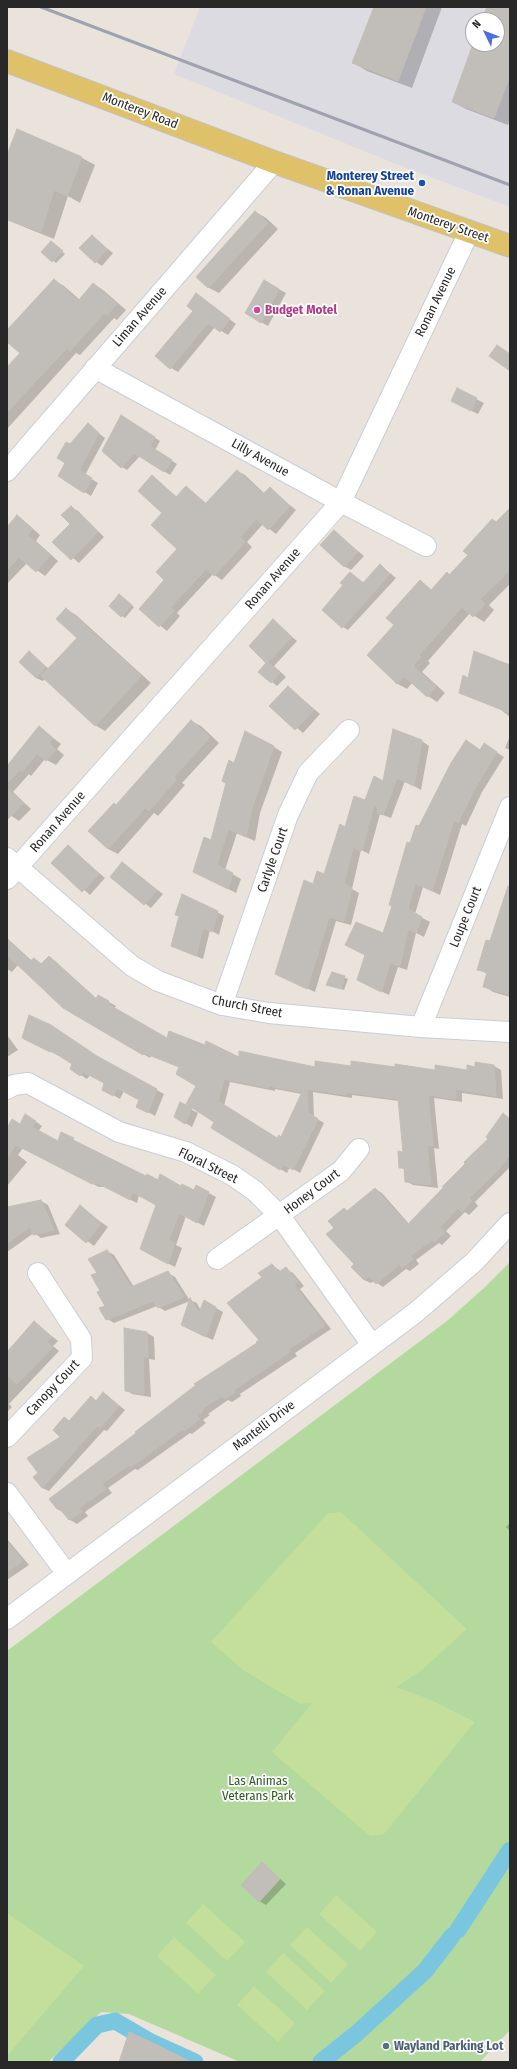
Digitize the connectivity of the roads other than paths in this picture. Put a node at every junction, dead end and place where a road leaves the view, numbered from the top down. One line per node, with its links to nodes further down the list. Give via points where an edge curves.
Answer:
1 (7, 61): 2 (main road, Monterey Road)
2 (274, 162): 3 (main road, Monterey Street); 5 (street, Liman Avenue)
3 (469, 232): 4 (main road, Monterey Street); 7 (street, Ronan Avenue)
4 (510, 246)
5 (95, 368): 6 (street, Liman Avenue); 7 (street, Lilly Avenue)
6 (7, 471)
7 (341, 502): 8 (street, Lilly Avenue); 11 (street, Ronan Avenue)
8 (426, 546)
9 (349, 730): 12 (street, Carlyle Court, via 308,773 288,815)
10 (510, 807): 13 (street, Loupe Court)
11 (11, 868): 12 (street, Church Street, via 132,966 158,981)
12 (222, 1005): 13 (street, Church Street, via 269,1013)
13 (421, 1027): 14 (street, Church Street)
14 (510, 1032)
15 (7, 1089): 17 (street, Floral Street, via 28,1083 119,1132 186,1152 232,1175 255,1191)
16 (359, 1149): 17 (street, Honey Court, via 341,1171)
17 (280, 1216): 19 (street, Honey Court); 21 (street, Floral Street)
18 (510, 1223): 21 (street, Mantelli Drive, via 474,1262 445,1288)
19 (217, 1259)
20 (38, 1273): 22 (street, Canopy Court, via 81,1339 82,1358)
21 (372, 1345): 24 (street, Mantelli Drive)
22 (7, 1437)
23 (7, 1493): 24 (street)
24 (67, 1574): 25 (street, Mantelli Drive)
25 (7, 1619)

